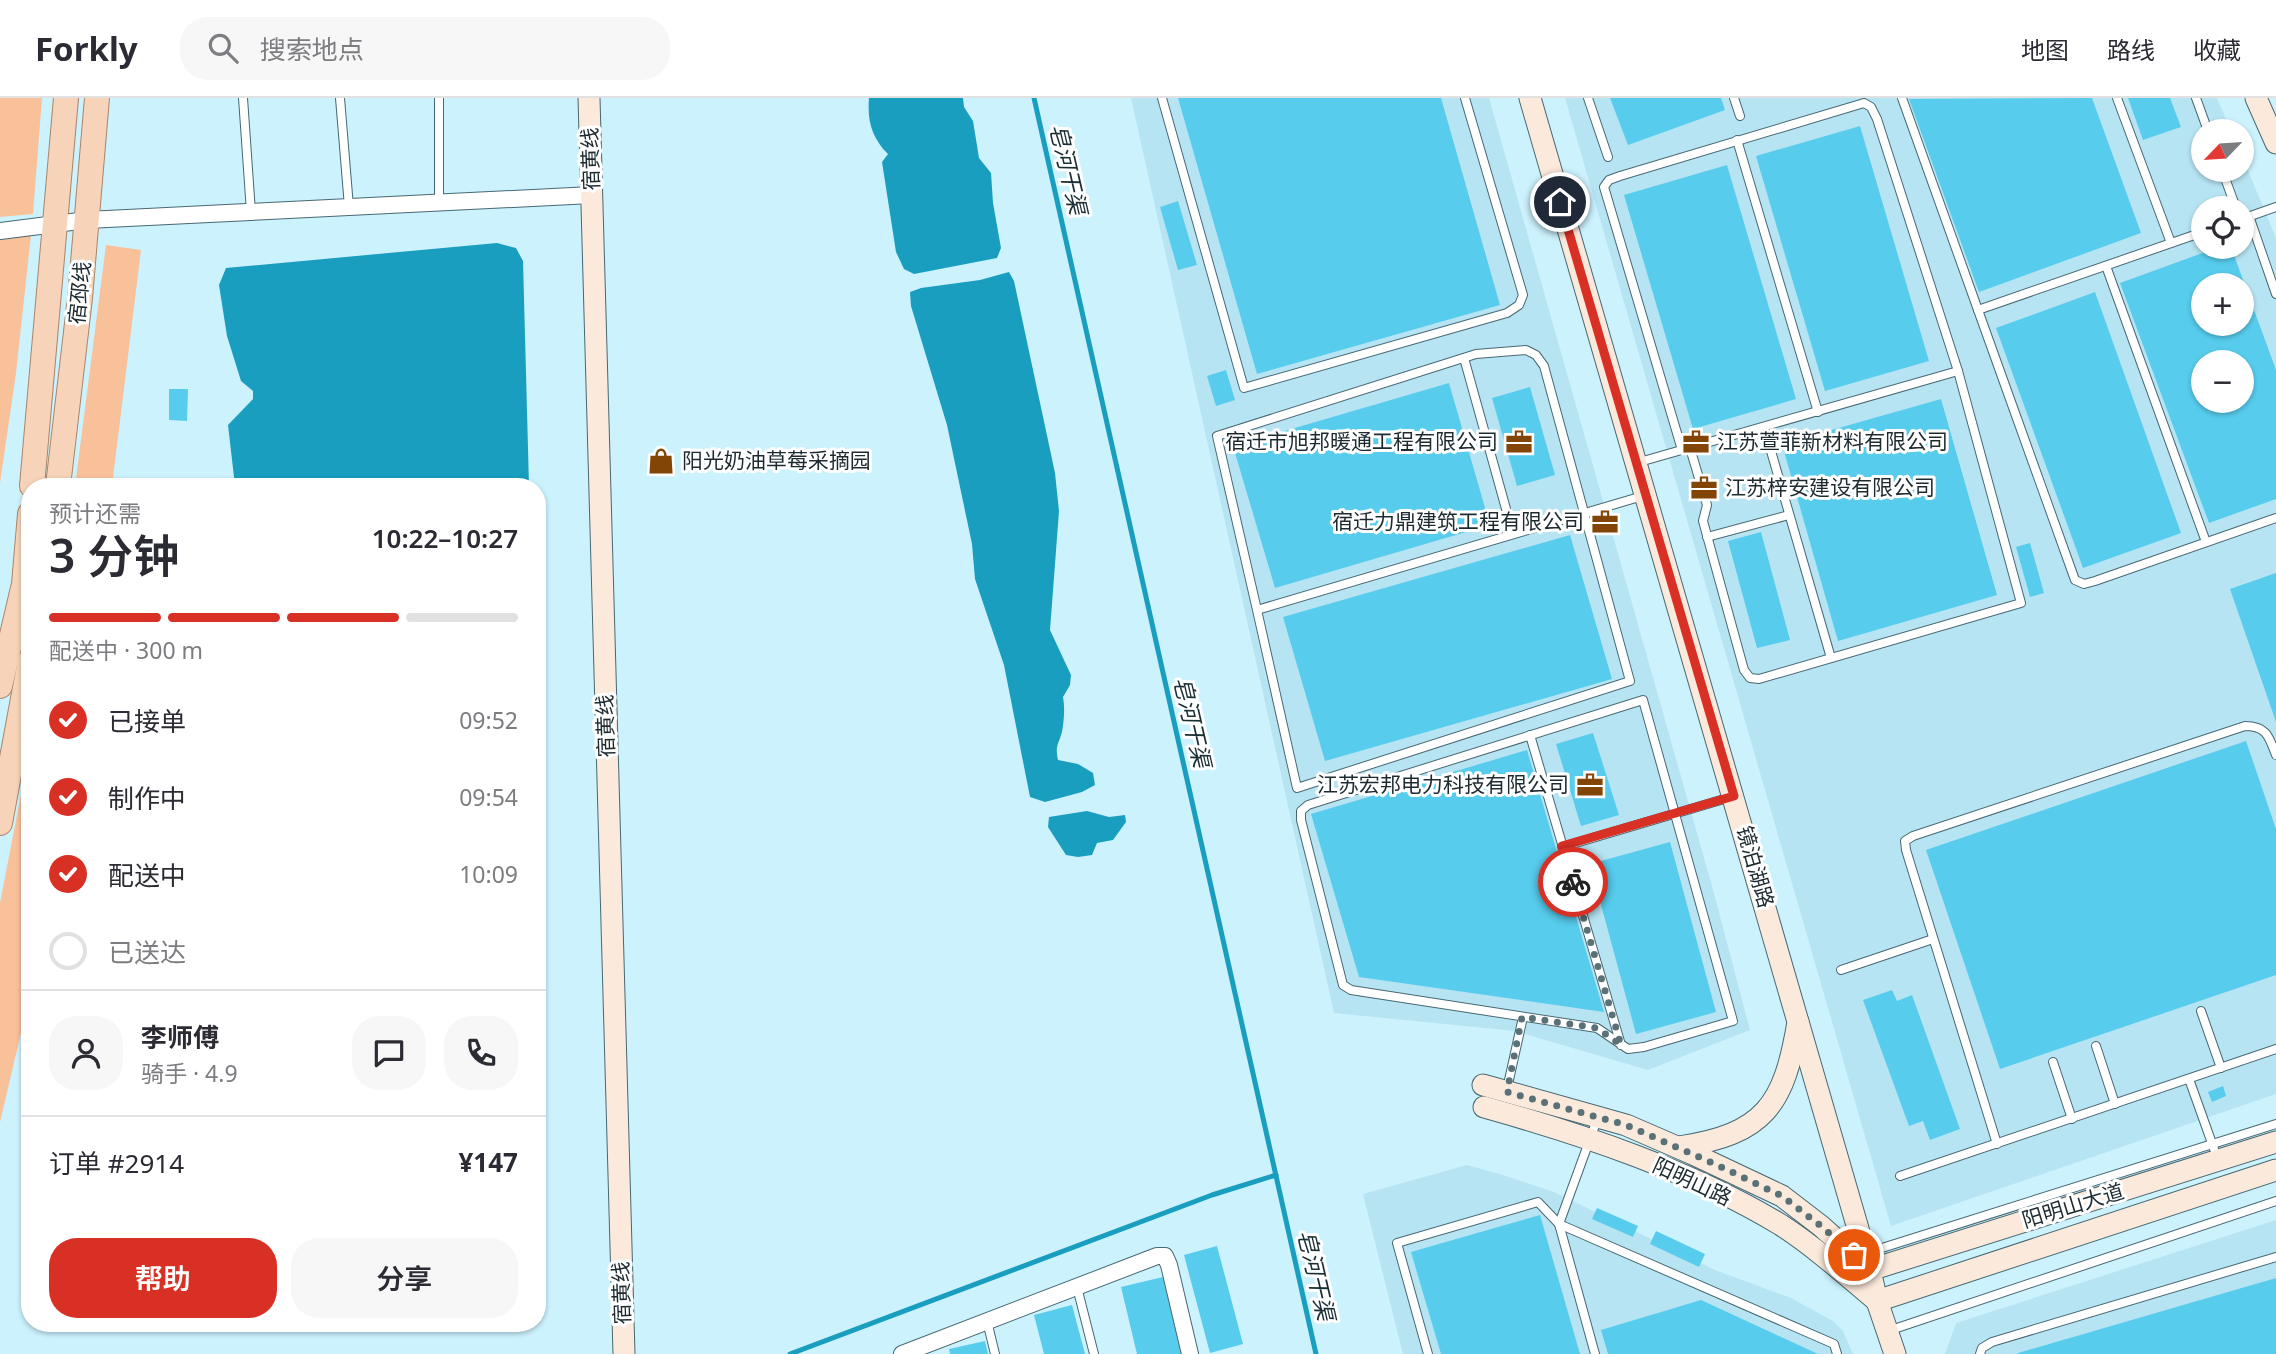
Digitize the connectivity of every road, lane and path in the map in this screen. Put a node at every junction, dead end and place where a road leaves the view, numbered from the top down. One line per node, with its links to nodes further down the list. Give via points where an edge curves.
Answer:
1 (66, 98): 28 (main road, 宿邳线)
2 (97, 98): 27 (main road, 宿邳线)
3 (243, 98): 25 (lane)
4 (340, 98): 23 (lane)
5 (439, 98): 22 (lane)
6 (589, 98): 21 (main road, 宿黄线)
7 (1162, 98): 8 (lane, via 1244,388 1507,313 1519,305 1523,295)
8 (1465, 98)
9 (1530, 98): 41 (main road, 镜泊湖路)
10 (1588, 98): 20 (lane)
11 (1734, 98): 16 (lane)
12 (1902, 98): 35 (lane)
13 (2117, 98): 32 (lane)
14 (2196, 98): 17 (lane)
15 (2256, 98): 19 (main road)
16 (1740, 116)
17 (2204, 119)
18 (1737, 140): 37 (lane, via 1849,106 1864,103 1871,107); 38 (lane); 40 (lane, via 1620,176 1604,187)
19 (2276, 143)
20 (1608, 157)
21 (592, 195): 22 (street); 95 (main road, 宿黄线)
22 (439, 203): 23 (street)
23 (349, 207): 25 (street)
24 (2276, 207): 26 (lane)
25 (251, 212): 27 (street)
26 (2254, 215)
27 (87, 220): 28 (street); 43 (main road, 宿邳线)
28 (55, 226): 29 (street); 42 (main road, 宿邳线)
29 (0, 231)
30 (2191, 236): 32 (lane)
31 (2254, 240): 34 (lane)
32 (2171, 243): 33 (lane)
33 (2106, 266): 35 (lane); 50 (lane)
34 (2276, 294)
35 (1978, 310): 50 (lane, via 2075,580 2084,584 2095,581)
36 (1464, 358): 45 (lane, via 1512,350 1536,355 1544,366); 48 (lane); 52 (lane, via 1217,436)
37 (1958, 372): 38 (lane); 53 (lane, via 2021,603)
38 (1818, 411): 39 (lane)
39 (1764, 427): 40 (lane); 46 (lane)
40 (1686, 449): 41 (lane); 49 (lane, via 1707,505 1703,522)
41 (1636, 463): 44 (main road, 镜泊湖路)
42 (33, 478)
43 (59, 478)
44 (1646, 495): 45 (lane); 58 (main road, 镜泊湖路)
45 (1585, 513): 48 (lane); 52 (lane, via 1630,681 1297,788)
46 (1789, 515): 49 (lane); 53 (lane)
47 (2276, 518): 50 (lane)
48 (1513, 534): 52 (lane)
49 (1707, 537): 53 (lane, via 1750,678)
50 (2206, 542)
51 (21, 597): 54 (main road)
52 (1257, 610)
53 (1831, 658)
54 (0, 686)
55 (21, 710): 60 (main road)
56 (1530, 735): 59 (lane, via 1643,699); 61 (lane); 65 (lane, via 1301,811 1343,985 1350,990)
57 (2276, 755): 62 (lane, via 2263,730 2245,726 1913,836 1905,841 1906,850)
58 (1734, 796): 59 (lane); 66 (main road, 镜泊湖路)
59 (1676, 813): 61 (lane); 67 (lane, via 1733,1021 1644,1047)
60 (0, 823)
61 (1562, 846): 67 (lane)
62 (1933, 939): 63 (lane); 82 (lane)
63 (1841, 970)
64 (2201, 1011): 71 (lane)
65 (1522, 1017): 67 (lane, via 1597,1028); 74 (lane)
66 (1798, 1017): 83 (main road, via 1783,1084 1760,1117 1719,1140); 90 (main road, 镜泊湖路)
67 (1621, 1045)
68 (2096, 1046): 75 (lane)
69 (2276, 1049): 71 (lane)
70 (2053, 1062): 78 (lane)
71 (2221, 1068): 72 (lane)
72 (2189, 1079): 75 (lane); 84 (lane)
73 (1483, 1085): 74 (main road, 阳明山路)
74 (1507, 1092): 77 (main road, 阳明山路)
75 (2115, 1104): 78 (lane)
76 (1484, 1107): 80 (main road, 阳明山路)
77 (1598, 1117): 80 (lane); 83 (main road, 阳明山路)
78 (2072, 1119): 82 (lane)
79 (2276, 1124): 84 (lane)
80 (1591, 1138): 88 (lane); 92 (main road, 阳明山路, via 1723,1195 1781,1226)
81 (2276, 1142): 84 (main road, 阳明山大道)
82 (1997, 1144): 86 (lane)
83 (1678, 1147): 90 (main road, 阳明山路, via 1782,1196)
84 (2215, 1153): 90 (main road, 阳明山大道)
85 (2276, 1170): 92 (main road, 阳明山大道)
86 (1900, 1176)
87 (2276, 1200): 94 (lane)
88 (1559, 1224): 100 (lane, via 1538,1202 1397,1242); 101 (lane); 102 (lane, via 1834,1343)
89 (2276, 1257): 104 (lane, via 1992,1342)
90 (1868, 1261): 92 (main road, 镜泊湖路)
91 (1077, 1287): 93 (street); 98 (lane); 99 (street, via 1165,1256)
92 (1877, 1301): 94 (main road, 镜泊湖路)
93 (987, 1321): 96 (street); 97 (lane)
94 (1888, 1331): 103 (main road, 镜泊湖路)
95 (624, 1354)
96 (902, 1354)
97 (995, 1354)
98 (1094, 1354)
99 (1190, 1354)
100 (1428, 1354)
101 (1595, 1354)
102 (1837, 1354)
103 (1895, 1354)
104 (1980, 1354)

